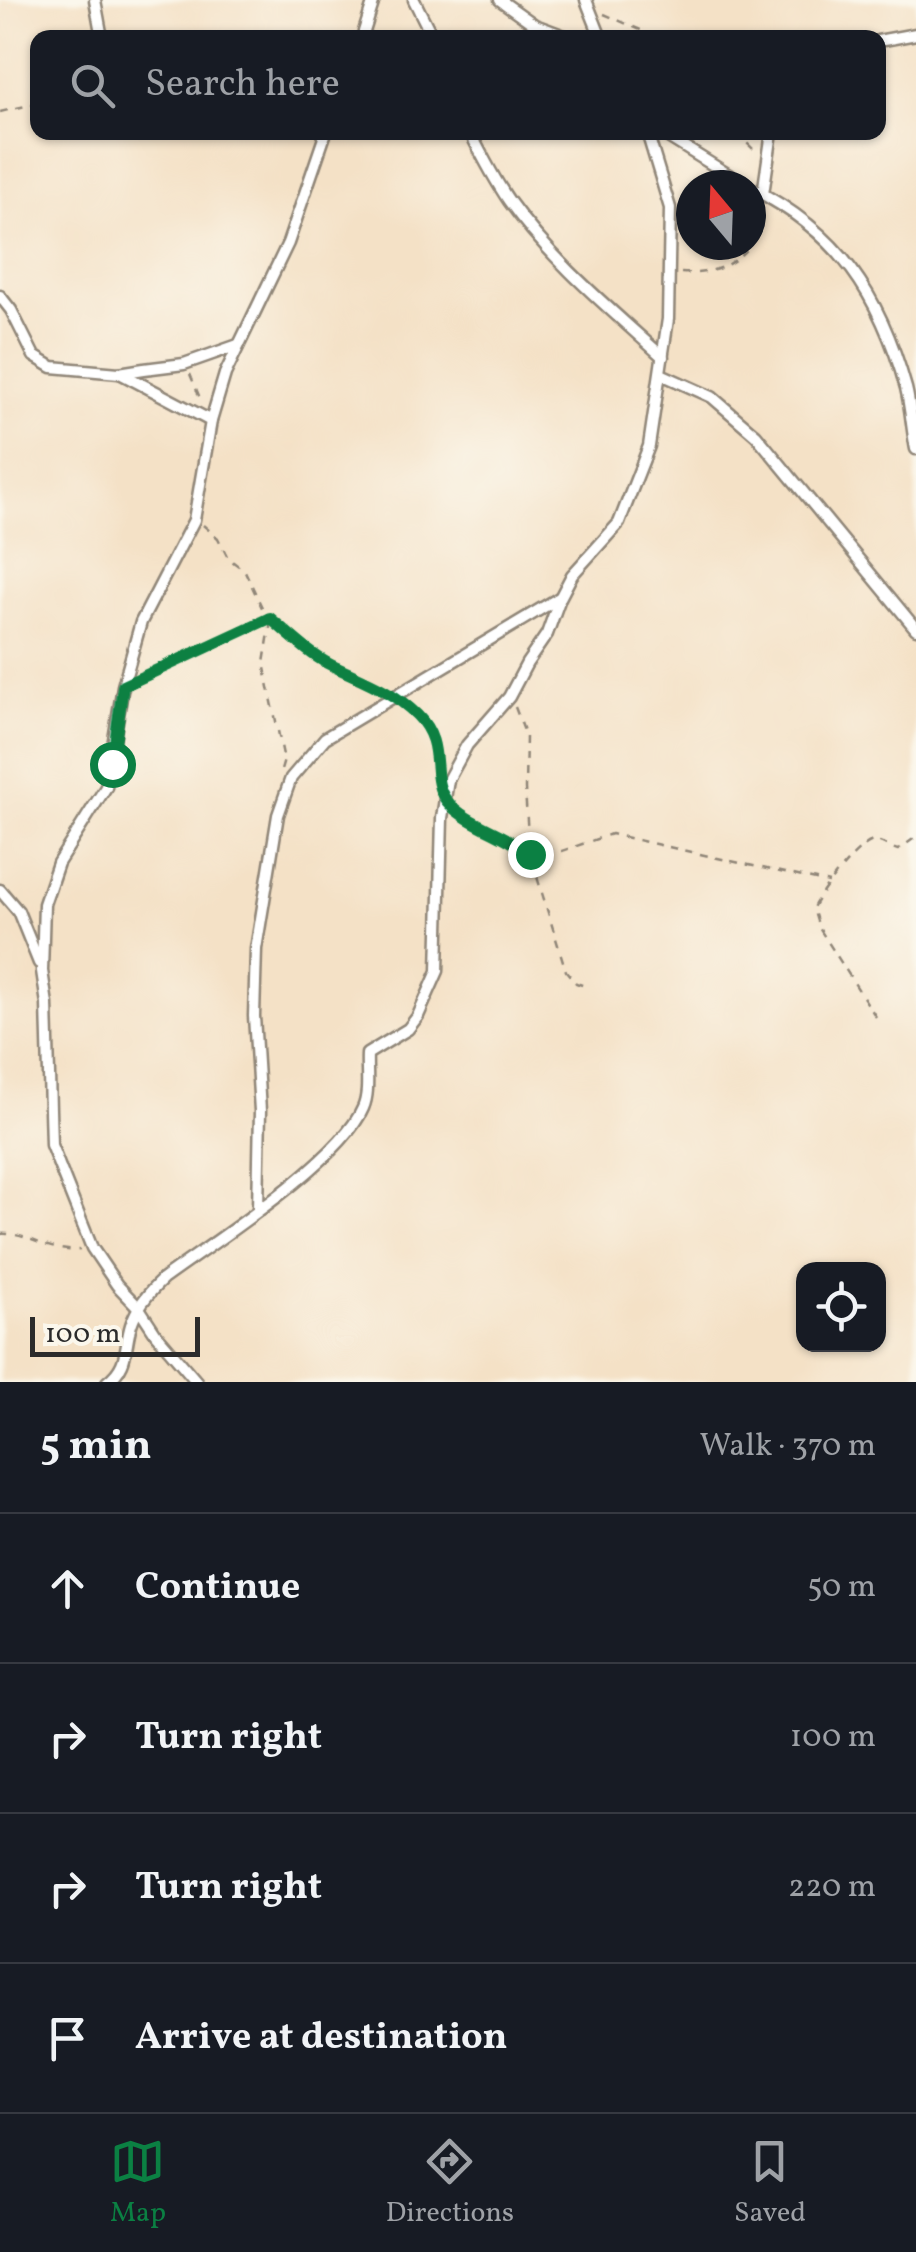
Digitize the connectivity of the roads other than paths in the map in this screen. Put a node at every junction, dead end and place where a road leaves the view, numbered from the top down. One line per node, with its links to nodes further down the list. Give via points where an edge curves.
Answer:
1 (94, 0): 6 (street)
2 (374, 0): 7 (street)
3 (414, 0): 8 (street)
4 (500, 0): 9 (street)
5 (591, 3): 10 (street)
6 (100, 30)
7 (365, 30)
8 (429, 30)
9 (548, 30)
10 (599, 30)
11 (916, 34): 12 (street)
12 (886, 40)
13 (323, 140): 22 (street, via 288,243)
14 (475, 140): 23 (street, via 529,226)
15 (649, 140): 23 (street, via 670,208)
16 (673, 140): 18 (street)
17 (771, 140): 19 (street)
18 (722, 170)
19 (766, 174)
20 (766, 196): 27 (street, via 842,254 866,289 906,390)
21 (0, 296): 24 (street, via 42,362)
22 (238, 345): 24 (street, via 184,364); 26 (street)
23 (663, 357): 25 (street)
24 (119, 372): 26 (street)
25 (661, 374): 28 (street, via 649,446 628,507); 29 (street, via 712,397 756,435)
26 (208, 420): 31 (street, via 194,520 141,622 106,787 50,882)
27 (916, 449)
28 (560, 598): 32 (street, via 548,634 448,780 438,971 418,1016 400,1036 367,1054 365,1104 356,1122); 32 (street, via 325,738 284,793 256,950)
29 (916, 629)
30 (0, 890): 31 (street, via 18,911)
31 (42, 970): 33 (street, via 51,1145 92,1248)
32 (258, 1209): 33 (street, via 163,1278)
33 (139, 1308): 34 (street, via 124,1365); 35 (street)
34 (107, 1382)
35 (197, 1382)

